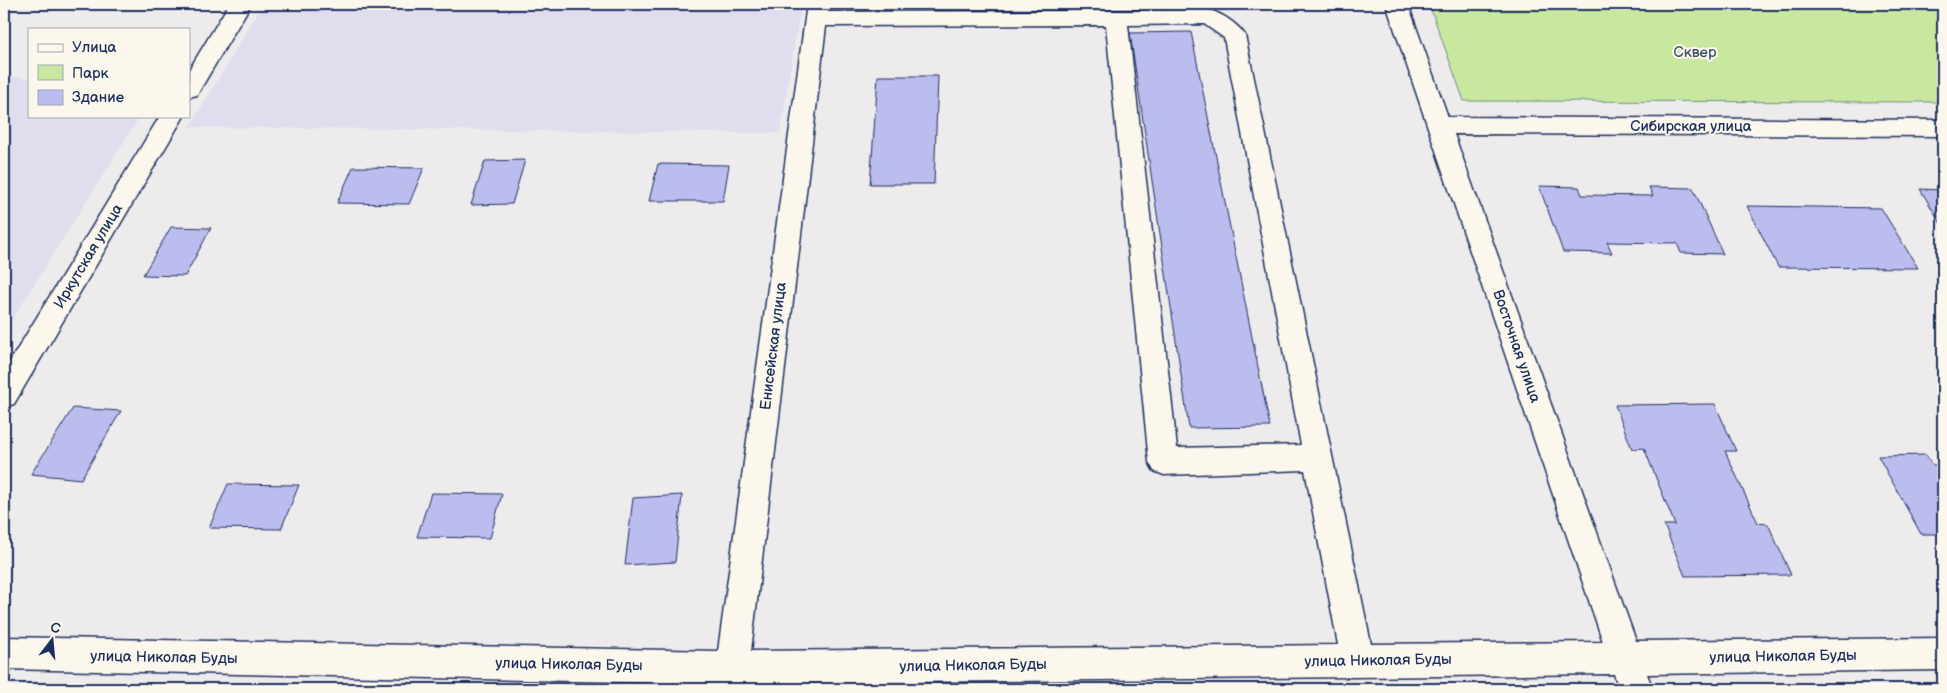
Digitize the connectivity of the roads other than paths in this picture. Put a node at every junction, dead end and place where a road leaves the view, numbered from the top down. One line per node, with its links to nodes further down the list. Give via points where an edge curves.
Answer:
1 (240, 4): 5 (street)
2 (1397, 4): 7 (street, Восточная улица)
3 (816, 11): 4 (street); 15 (street, Енисейская улица)
4 (1116, 16): 10 (street, via 1209,17 1234,36); 10 (street, via 1164,462)
5 (190, 87)
6 (171, 118): 9 (street, Иркутская улица)
7 (1439, 125): 8 (street, Сибирская улица); 13 (street, Восточная улица)
8 (1943, 128)
9 (4, 395)
10 (1318, 457): 14 (street)
11 (4, 654): 15 (street, улица Николая Буды)
12 (1943, 654): 13 (street, улица Николая Буды)
13 (1626, 658): 14 (street, улица Николая Буды); 16 (street, Восточная улица)
14 (1358, 661): 15 (street, улица Николая Буды)
15 (731, 678)
16 (1636, 689)

